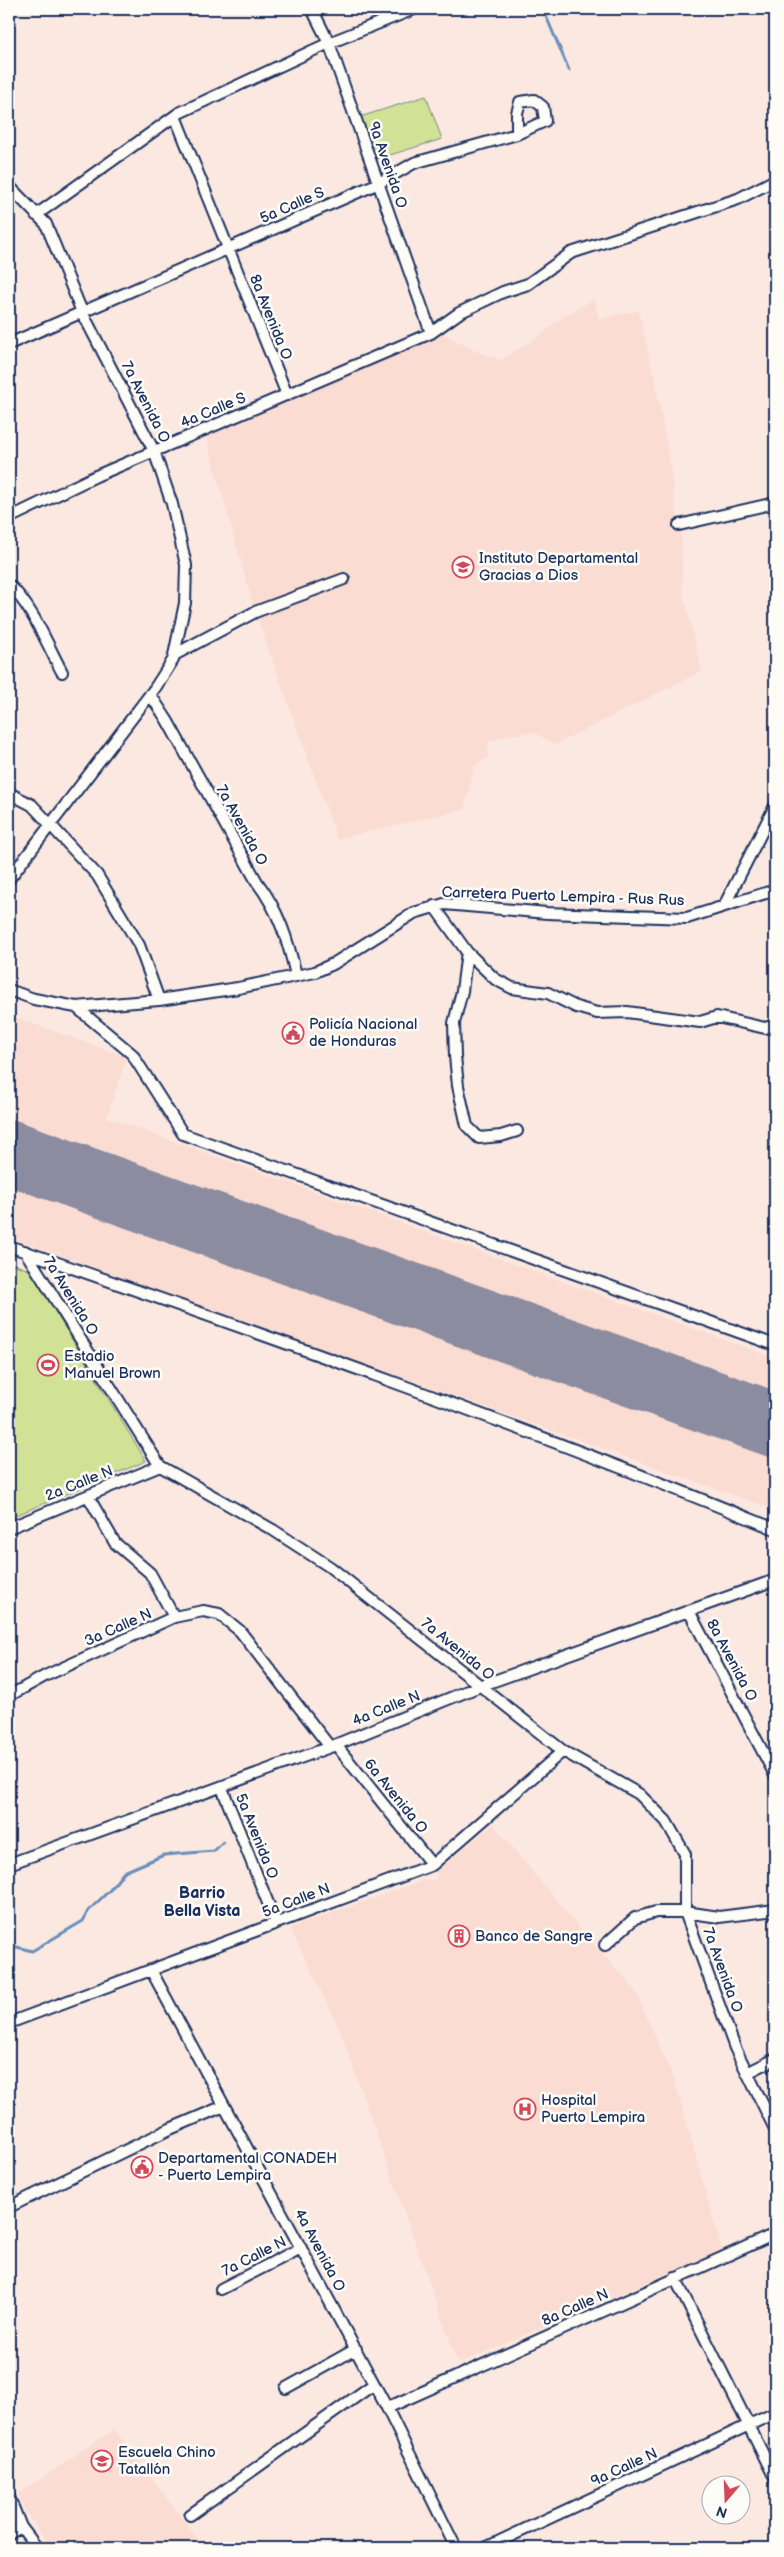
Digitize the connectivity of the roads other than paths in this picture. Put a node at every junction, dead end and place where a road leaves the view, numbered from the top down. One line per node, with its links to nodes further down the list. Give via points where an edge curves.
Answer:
1 (312, 9): 3 (street, 9a Avenida O)
2 (414, 9): 3 (street)
3 (329, 43): 4 (street); 7 (street, 9a Avenida O)
4 (174, 116): 9 (street); 10 (street, 8a Avenida O)
5 (517, 134): 7 (street, 5a Calle S, via 414,163)
6 (775, 180): 12 (street, 4a Calle S, via 738,199 571,253 528,284 459,313)
7 (379, 183): 10 (street, 5a Calle S); 12 (street, 9a Avenida O)
8 (9, 186): 9 (street, 7a Avenida O)
9 (36, 215): 11 (street, 7a Avenida O, via 46,224)
10 (227, 250): 11 (street, 5a Calle S); 14 (street, 8a Avenida O)
11 (82, 312): 13 (street, 5a Calle S); 15 (street, 7a Avenida O)
12 (430, 333): 14 (street, 4a Calle S)
13 (9, 344)
14 (287, 395): 15 (street, 4a Calle S)
15 (154, 451): 17 (street, 4a Calle S); 21 (street, 7a Avenida O, via 172,504 186,565 185,603)
16 (775, 503): 18 (street)
17 (9, 518)
18 (679, 524)
19 (344, 579): 21 (street, via 256,612)
20 (9, 586): 22 (street, via 31,616)
21 (174, 655): 23 (street)
22 (62, 672)
23 (150, 694): 26 (street); 32 (street, 7a Avenida O, via 271,900 288,937)
24 (9, 793): 26 (street, via 32,805)
25 (775, 806): 30 (street)
26 (52, 824): 27 (street); 34 (street, via 97,875 139,945)
27 (9, 879)
28 (775, 890): 30 (street, Carretera Puerto Lempira - Rus Rus)
29 (434, 906): 30 (street, Carretera Puerto Lempira - Rus Rus, via 444,904 659,918 687,918); 31 (street); 32 (street, Carretera Puerto Lempira - Rus Rus, via 414,913 333,964 316,972)
30 (724, 906)
31 (467, 952): 36 (street, via 495,979 512,988 548,993 596,1013 627,1012 700,1022 717,1017 765,1028); 37 (street, via 454,1024 458,1086 467,1126 479,1138)
32 (296, 975): 34 (street, Carretera Puerto Lempira - Rus Rus)
33 (9, 990): 35 (street, Carretera Puerto Lempira - Rus Rus, via 34,999)
34 (159, 1000): 35 (street, Carretera Puerto Lempira - Rus Rus)
35 (76, 1007): 40 (street, via 132,1054 183,1134)
36 (775, 1025)
37 (516, 1132)
38 (9, 1246): 39 (street)
39 (25, 1251): 41 (street, 7a Avenida O); 44 (street, via 507,1423)
40 (775, 1345)
41 (160, 1466): 42 (street, 2a Calle N); 49 (street, 7a Avenida O, via 273,1530 330,1567)
42 (88, 1496): 43 (street, 2a Calle N); 47 (street, via 115,1543 150,1573)
43 (9, 1528)
44 (775, 1529)
45 (775, 1580): 46 (street, 4a Calle N)
46 (690, 1613): 49 (street, 4a Calle N); 53 (street, 8a Avenida O)
47 (174, 1618): 48 (street, 3a Calle N, via 203,1611 219,1614); 50 (street, 3a Calle N, via 45,1676)
48 (240, 1631): 51 (street, 6a Avenida O)
49 (480, 1686): 51 (street, 4a Calle N); 52 (street, 7a Avenida O)
50 (9, 1696)
51 (333, 1746): 54 (street, 4a Calle N); 56 (street, 6a Avenida O)
52 (563, 1751): 56 (street, 5a Calle N); 58 (street, 7a Avenida O, via 639,1794 666,1821 685,1854)
53 (775, 1774)
54 (222, 1788): 55 (street, 4a Calle N); 59 (street, 5a Avenida O)
55 (9, 1864)
56 (432, 1865): 59 (street, 5a Calle N)
57 (775, 1910): 58 (street, via 718,1917)
58 (686, 1912): 60 (street, via 656,1912 635,1918); 64 (street, 7a Avenida O, via 735,2048)
59 (276, 1923): 61 (street, 5a Calle N)
60 (605, 1945)
61 (151, 1970): 62 (street, 5a Calle N); 65 (street, 4a Avenida O)
62 (9, 2024)
63 (775, 2059): 64 (street)
64 (747, 2072): 66 (street, 7a Avenida O)
65 (224, 2106): 67 (street, via 152,2137); 69 (street, 4a Avenida O)
66 (775, 2129)
67 (9, 2207)
68 (775, 2234): 70 (street, 8a Calle N)
69 (301, 2248): 71 (street, 7a Calle N); 72 (street, 4a Avenida O)
70 (675, 2278): 75 (street, 8a Calle N); 77 (street)
71 (221, 2290)
72 (356, 2349): 73 (street, 4a Avenida O); 74 (street)
73 (374, 2384): 75 (street, 4a Avenida O); 80 (street)
74 (286, 2388)
75 (387, 2408): 84 (street, 4a Avenida O)
76 (775, 2413): 77 (street, 9a Calle N)
77 (748, 2425): 78 (street); 85 (street, 9a Calle N)
78 (775, 2478)
79 (9, 2497): 81 (street)
80 (190, 2515)
81 (21, 2527): 82 (street); 83 (street)
82 (9, 2534)
83 (37, 2548)
84 (456, 2548)
85 (485, 2548)

